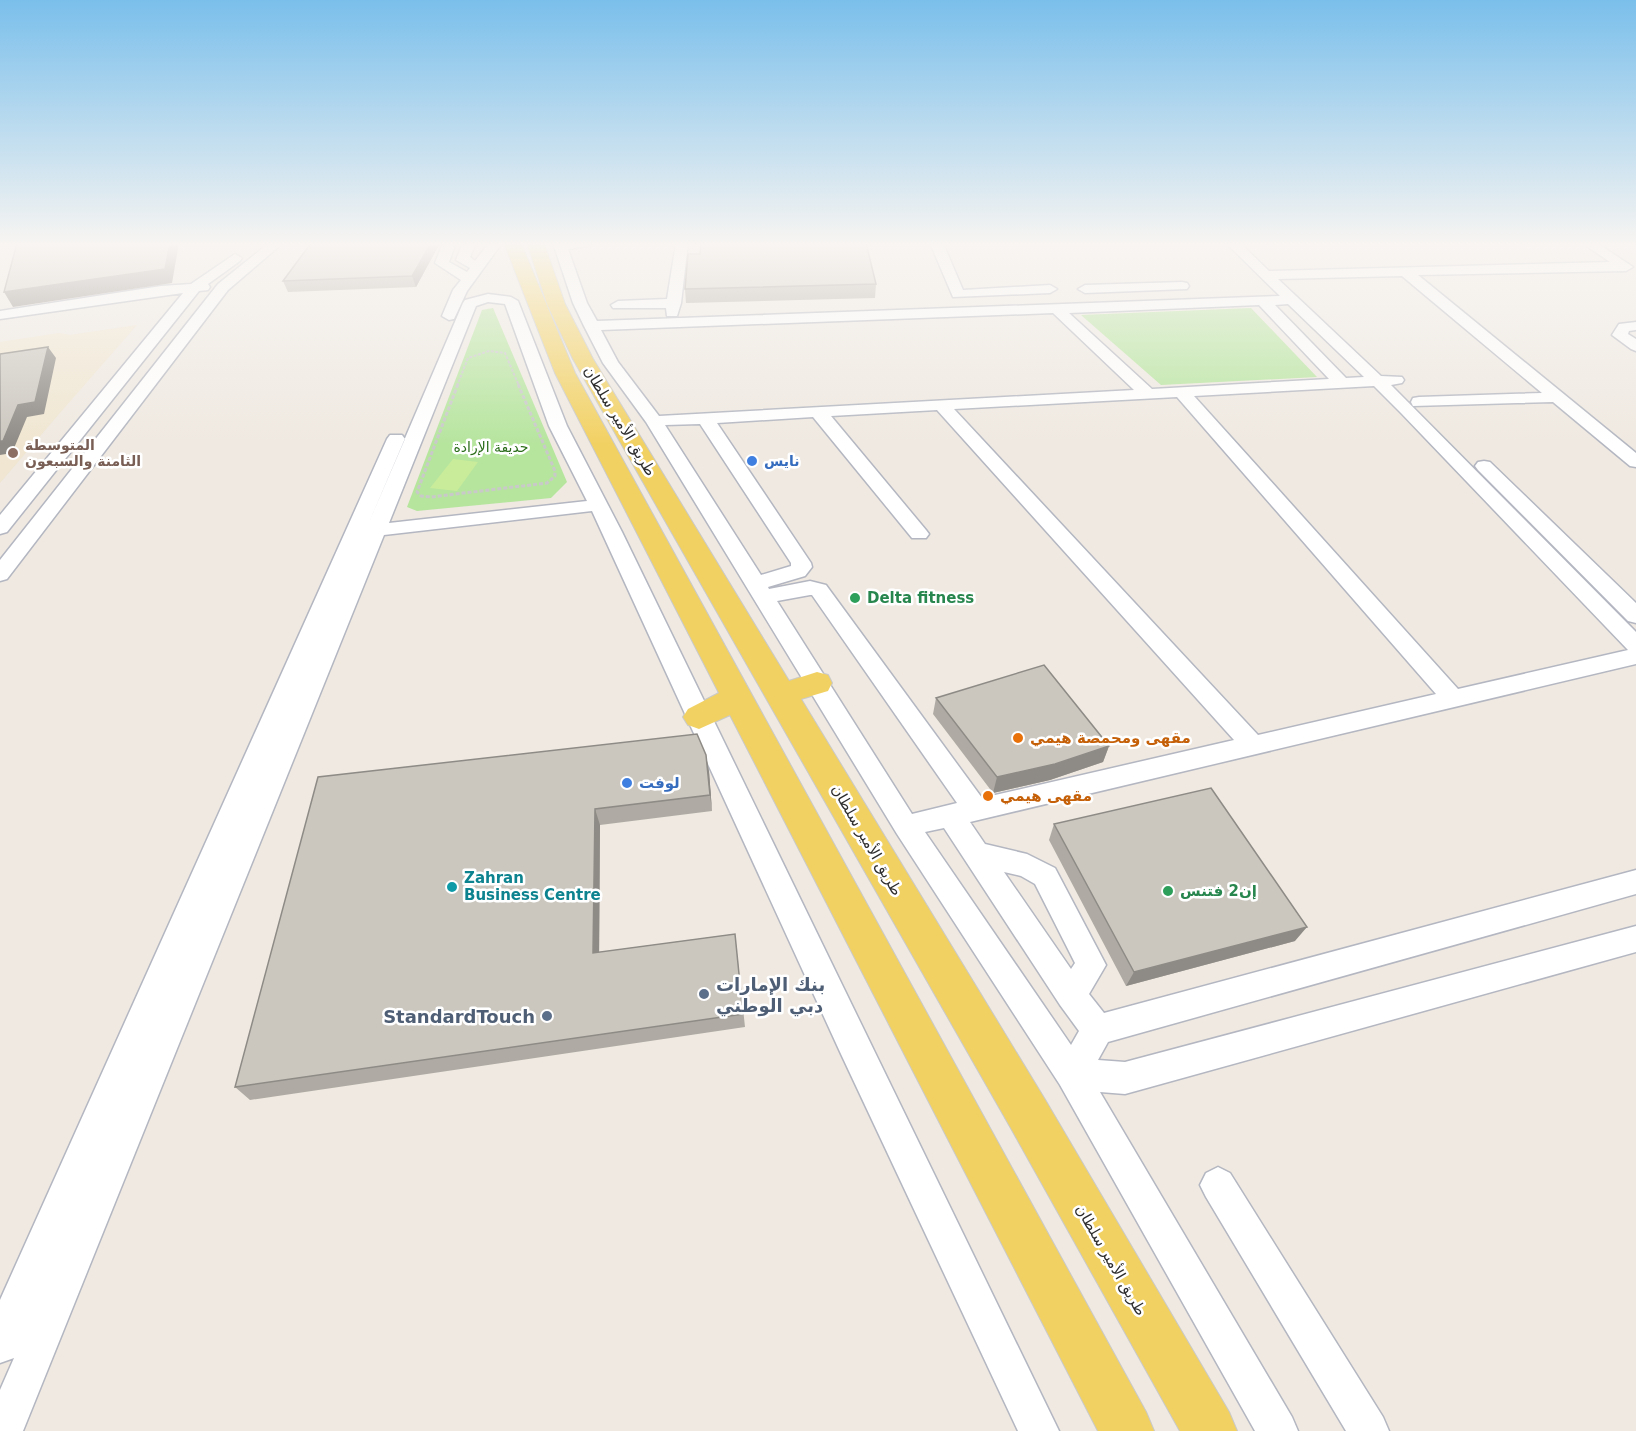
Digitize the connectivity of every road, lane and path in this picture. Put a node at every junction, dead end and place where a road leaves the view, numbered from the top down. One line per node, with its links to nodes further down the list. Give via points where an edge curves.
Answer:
1 (36, 310): 16 (street)
2 (177, 310): 34 (street)
3 (205, 310): 37 (street)
4 (451, 310): 57 (street)
5 (467, 310): 35 (street)
6 (531, 310): 33 (street, via 525,345 558,426)
7 (552, 310): 31 (main road, طريق الأمير سلطان, via 565,373)
8 (581, 310): 17 (street)
9 (661, 310): 17 (street)
10 (795, 310): 17 (street)
11 (1079, 310): 25 (street)
12 (1271, 310): 23 (street)
13 (1306, 310): 22 (street)
14 (1310, 310): 21 (street)
15 (1452, 310): 26 (street)
16 (0, 315)
17 (589, 321): 31 (street, via 610,363)
18 (1636, 326): 19 (street, via 1624,327 1620,335)
19 (1636, 346)
20 (489, 351): 20 (path, via 468,358 417,492 421,496 547,483 555,476 505,353)
21 (1396, 380): 22 (street); 27 (street)
22 (1377, 381): 23 (street); 40 (street)
23 (1342, 383): 24 (street)
24 (1181, 392): 25 (street); 45 (street)
25 (1148, 394): 28 (street)
26 (1557, 397): 27 (street); 32 (street)
27 (1419, 402): 39 (street)
28 (941, 405): 29 (street); 47 (street)
29 (818, 412): 30 (street); 36 (street)
30 (705, 418): 31 (street); 38 (street, via 801,562 798,571)
31 (634, 443): 38 (street); 43 (main road, طريق الأمير سلطان); 44 (main road, طريق الأمير سلطان)
32 (1636, 462)
33 (598, 505): 35 (street); 46 (street)
34 (0, 528)
35 (375, 530): 58 (street)
36 (919, 534)
37 (1, 571)
38 (760, 590): 42 (street); 48 (street, via 819,590)
39 (1636, 616)
40 (1636, 645)
41 (1636, 656): 45 (street)
42 (817, 683): 43 (main road); 49 (street)
43 (782, 694): 61 (main road, طريق الأمير سلطان)
44 (737, 698): 46 (main road); 60 (main road, طريق الأمير سلطان)
45 (1453, 698): 47 (street)
46 (699, 717): 59 (street)
47 (1253, 745): 48 (street)
48 (963, 813): 49 (street); 50 (street)
49 (906, 826): 55 (street)
50 (977, 854): 53 (street); 53 (street, via 1027,866 1045,876 1091,965)
51 (1636, 882): 54 (street)
52 (1636, 939): 55 (street, via 1125,1078)
53 (1071, 995): 54 (street)
54 (1098, 1030): 55 (street)
55 (1071, 1074): 62 (street)
56 (1218, 1185): 63 (street)
57 (0, 1344)
58 (3, 1431)
59 (1039, 1431)
60 (1127, 1431)
61 (1210, 1431)
62 (1278, 1431)
63 (1370, 1431)

